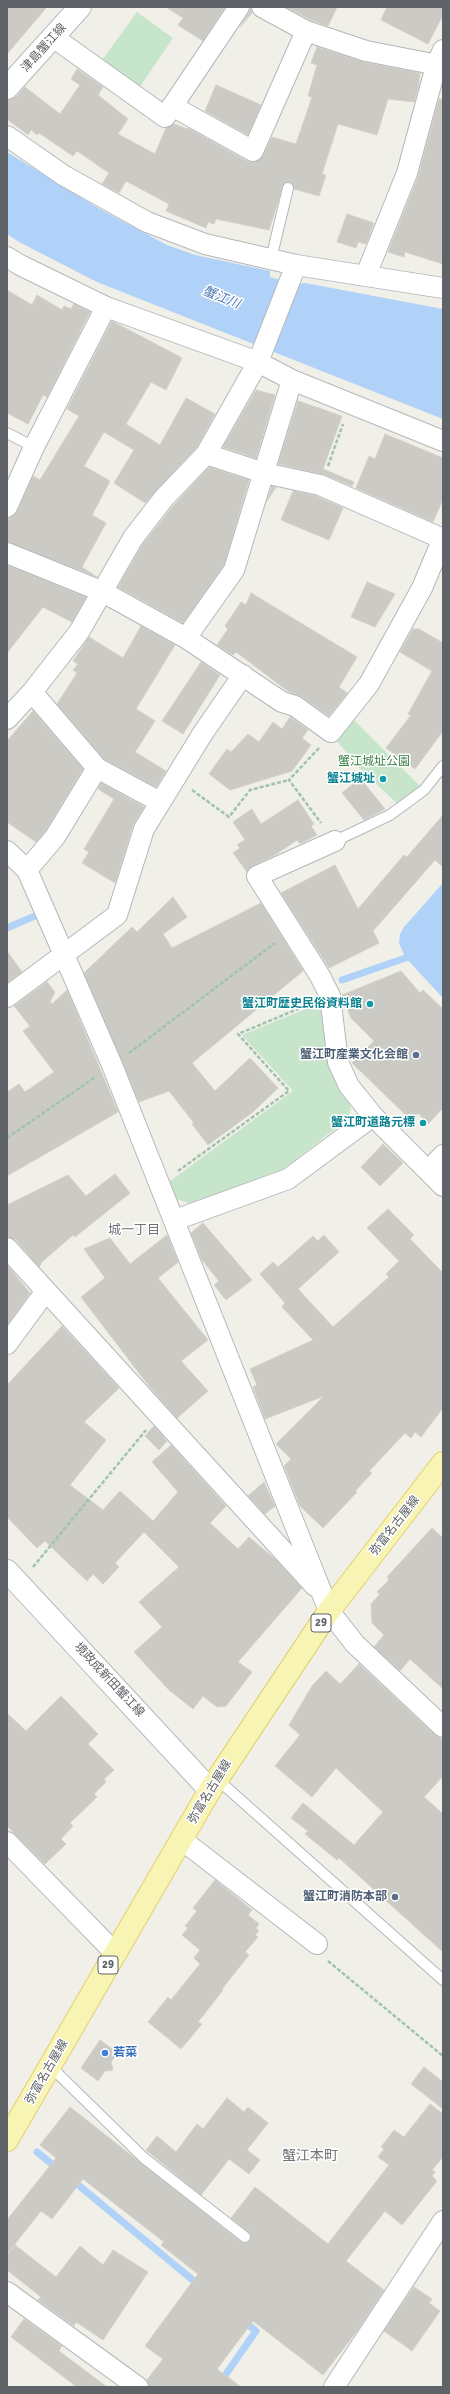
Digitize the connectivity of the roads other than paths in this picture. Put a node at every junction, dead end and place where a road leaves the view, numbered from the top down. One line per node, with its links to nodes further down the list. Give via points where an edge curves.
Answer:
1 (80, 7): 5 (main road, 津島蟹江線)
2 (239, 7): 8 (street)
3 (262, 7): 4 (street)
4 (306, 32): 6 (street, via 366,51); 8 (street, via 253,151)
5 (53, 37): 7 (main road, 津島蟹江線); 8 (street, via 165,117)
6 (441, 61): 14 (street, via 407,173)
7 (7, 88)
8 (172, 106)
9 (7, 136): 12 (street, via 63,175 147,222 205,244)
10 (288, 188): 12 (lane)
11 (7, 257): 16 (street)
12 (271, 260): 13 (street)
13 (294, 269): 14 (street); 17 (street)
14 (366, 275): 15 (street)
15 (443, 288)
16 (106, 307): 17 (street); 21 (street)
17 (258, 362): 18 (street); 22 (street)
18 (292, 380): 20 (street); 23 (street)
19 (7, 433): 21 (lane)
20 (443, 441)
21 (34, 447): 24 (street)
22 (206, 454): 23 (street); 27 (street, via 164,498 133,538)
23 (264, 473): 25 (street, via 320,486); 28 (street, via 234,570)
24 (7, 507)
25 (443, 538): 29 (street, via 422,588 369,684 331,732 295,706 282,702)
26 (7, 553): 27 (street)
27 (101, 591): 28 (street); 30 (street, via 79,632)
28 (186, 638): 29 (street)
29 (243, 675): 34 (street)
30 (32, 692): 31 (street); 33 (street)
31 (7, 719)
32 (443, 766): 35 (lane, via 424,790 390,815)
33 (97, 768): 34 (street); 37 (street, via 55,837)
34 (160, 802): 38 (street, via 144,829 118,915)
35 (335, 841): 40 (street, via 257,876 330,996 338,1062 349,1086)
36 (7, 851): 37 (street)
37 (27, 870): 38 (street)
38 (64, 954): 39 (street); 44 (street)
39 (7, 997)
40 (373, 1116): 42 (street); 44 (street, via 288,1180)
41 (443, 1155): 42 (street)
42 (428, 1171): 43 (street)
43 (443, 1186)
44 (175, 1220): 50 (street)
45 (7, 1248): 46 (street)
46 (46, 1291): 47 (street); 50 (street)
47 (7, 1344)
48 (443, 1463): 50 (main road, 弥富名古屋線 / 29)
49 (13, 1578): 52 (main road, 境政成新田蟹江線)
50 (326, 1603): 51 (street, via 355,1644); 52 (main road, 弥富名古屋線 / 29)
51 (443, 1727)
52 (214, 1784): 53 (main road, 弥富名古屋線 / 29); 57 (lane)
53 (182, 1840): 55 (street); 56 (main road, 弥富名古屋線 / 29)
54 (7, 1842): 56 (street)
55 (317, 1944)
56 (115, 1953): 58 (main road, 弥富名古屋線 / 29)
57 (443, 1980)
58 (50, 2066): 59 (main road, 弥富名古屋線 / 29); 61 (lane, via 144,2158)
59 (7, 2140)
60 (443, 2222): 64 (street)
61 (245, 2237)
62 (7, 2292): 63 (street)
63 (138, 2387)
64 (334, 2387)

